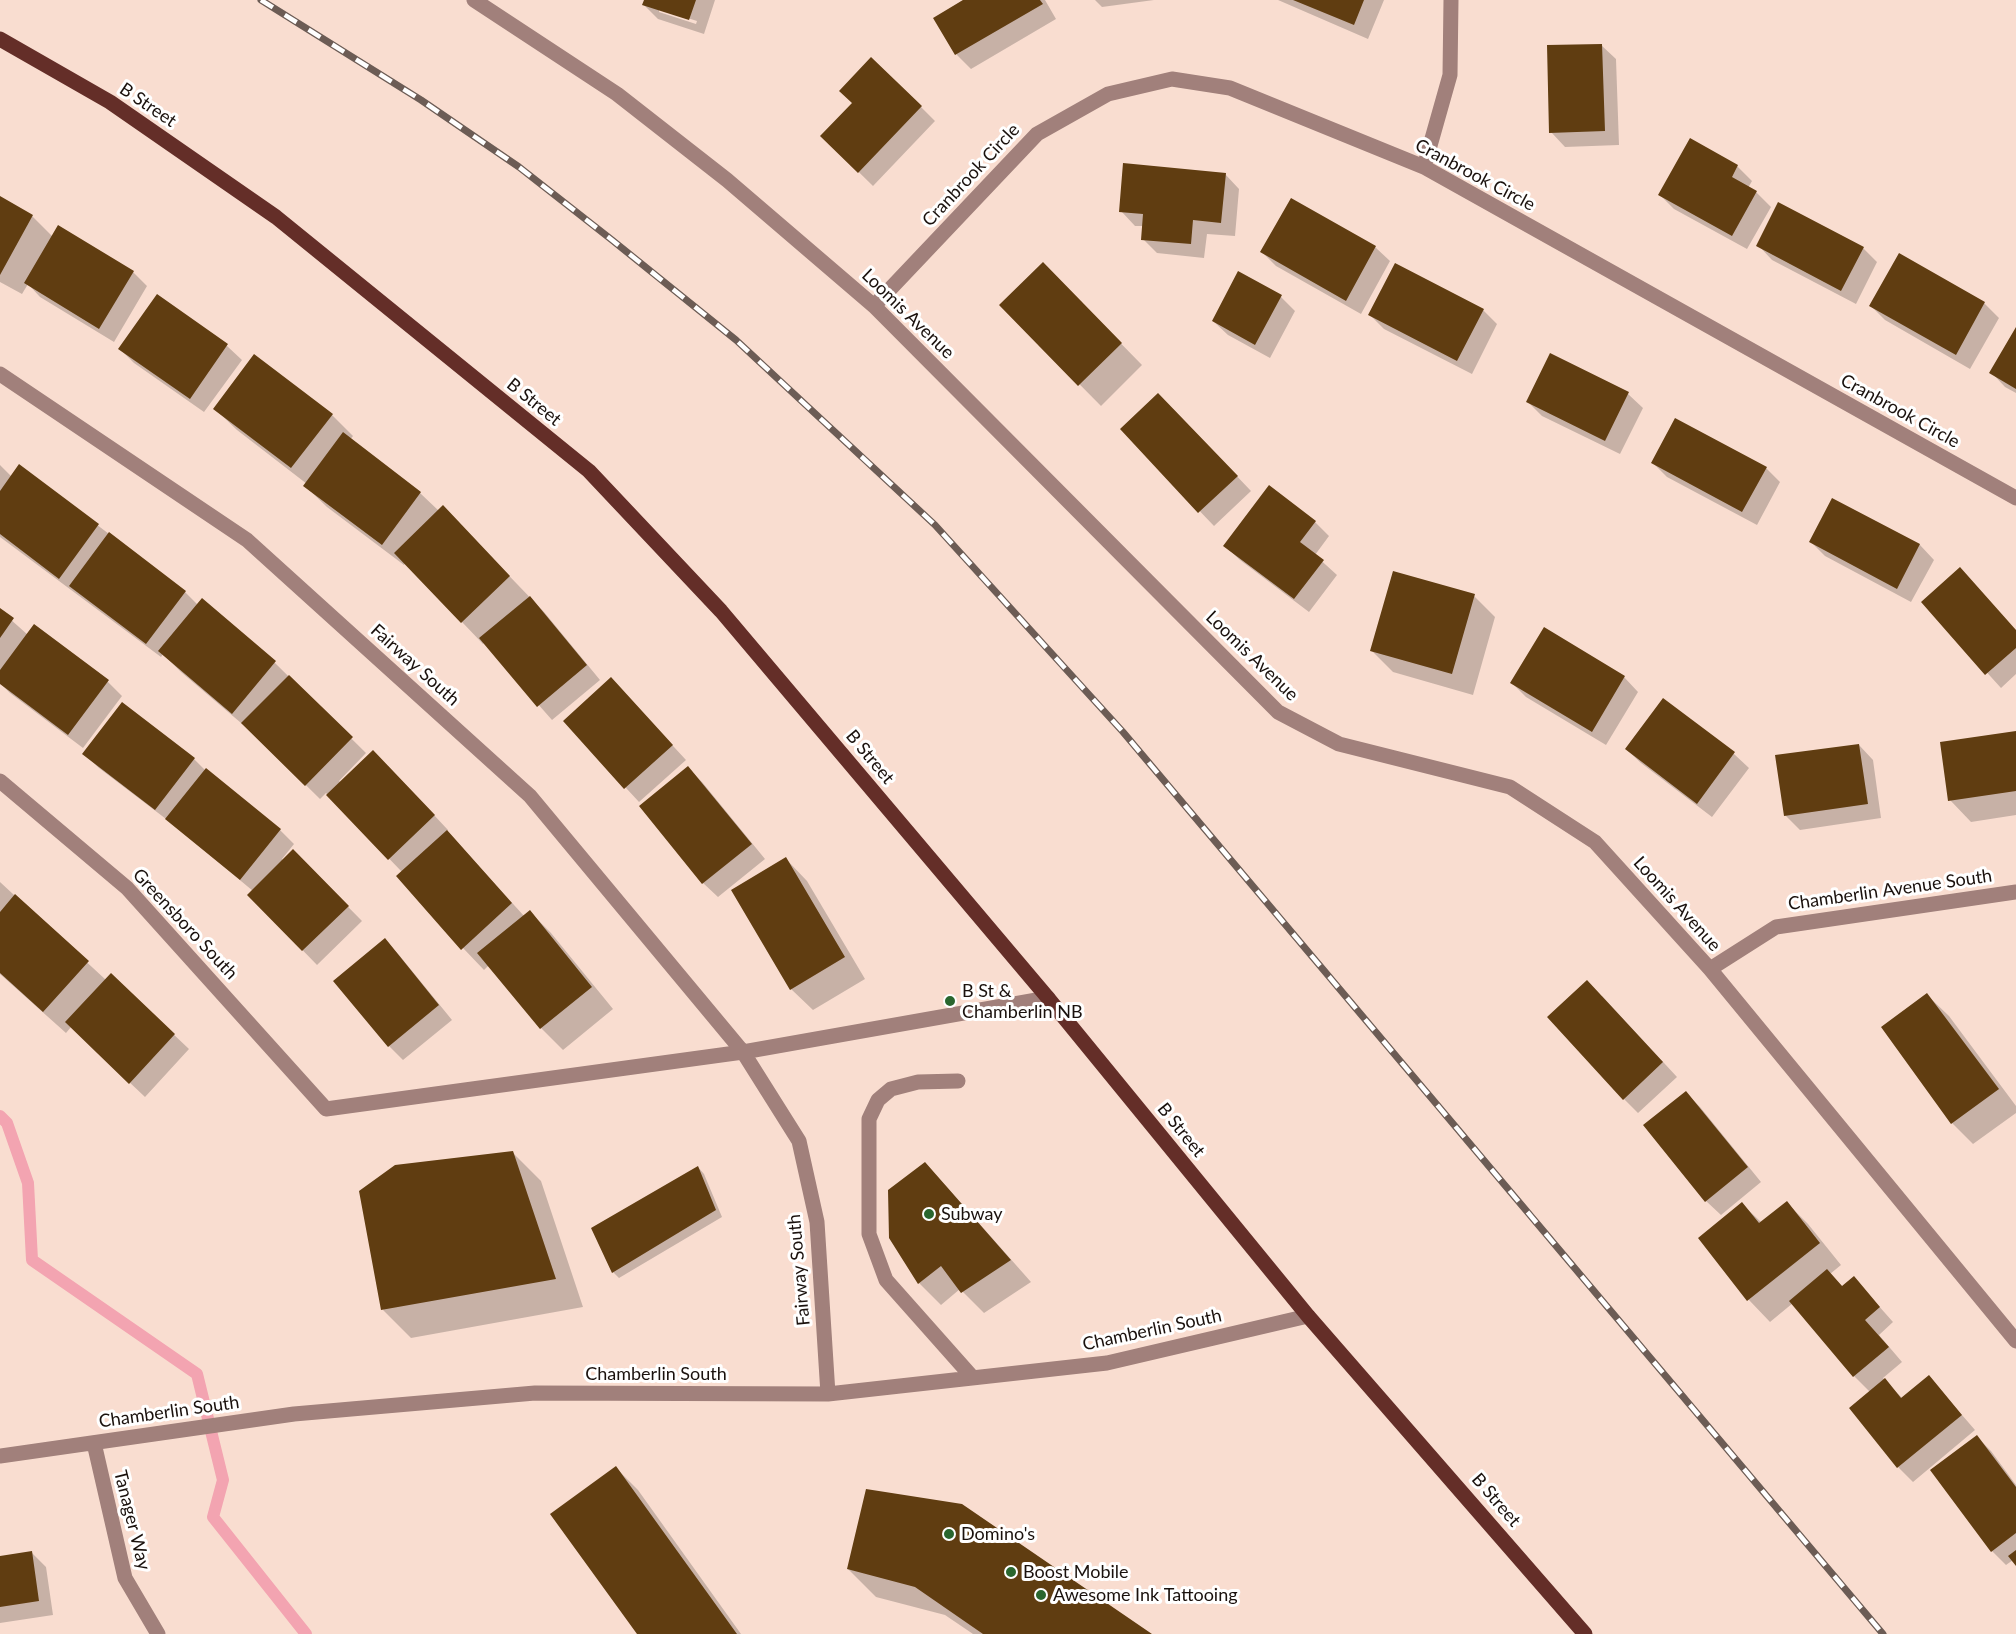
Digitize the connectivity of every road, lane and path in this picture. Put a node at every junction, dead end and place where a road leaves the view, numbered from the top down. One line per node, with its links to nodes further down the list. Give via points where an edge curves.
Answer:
1 (474, 0): 3 (street, Loomis Avenue)
2 (1451, 0): 5 (street, via 1450,75)
3 (495, 5): 6 (street, Loomis Avenue, via 726,180)
4 (0, 39): 12 (main road, B Street, via 110,102 276,217 589,471 721,611)
5 (1424, 167): 6 (street, Cranbrook Circle, via 1230,88 1172,79 1108,94 1036,134); 8 (street, Cranbrook Circle)
6 (874, 306): 11 (street, Loomis Avenue, via 1278,712 1339,744 1510,787 1595,842)
7 (0, 374): 13 (street, Fairway South, via 247,540 530,796)
8 (2016, 498)
9 (0, 781): 13 (street, Greensboro South, via 128,888 326,1109)
10 (2016, 892): 11 (street, Chamberlin Avenue South, via 1776,927)
11 (1710, 969): 16 (street, Loomis Avenue)
12 (1048, 998): 13 (street); 15 (main road, B Street)
13 (743, 1052): 18 (street, Fairway South, via 799,1141 817,1222)
14 (958, 1081): 17 (street, via 918,1082 891,1089 878,1100 869,1119 869,1234 886,1280)
15 (1308, 1316): 17 (street, Chamberlin South, via 1107,1363); 22 (main road, B Street)
16 (2016, 1341)
17 (973, 1378): 18 (street, Chamberlin South)
18 (828, 1394): 19 (street, Chamberlin South, via 535,1393 294,1414)
19 (94, 1443): 20 (street, Chamberlin South); 21 (street, Tanager Way, via 125,1578)
20 (0, 1456)
21 (158, 1634)
22 (1585, 1634)

